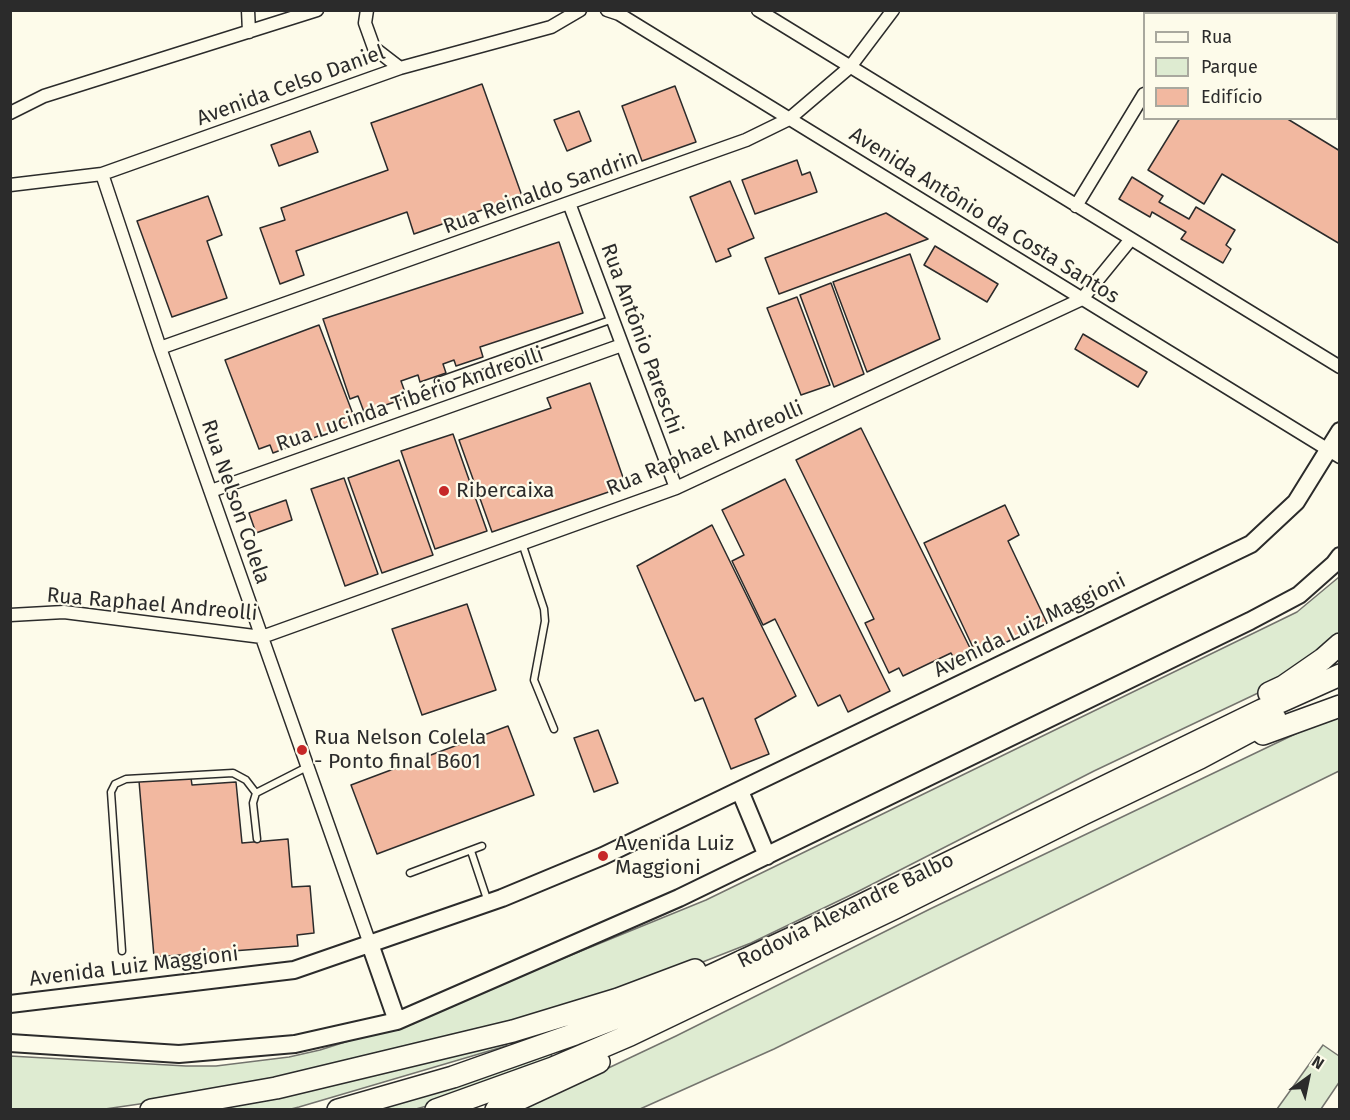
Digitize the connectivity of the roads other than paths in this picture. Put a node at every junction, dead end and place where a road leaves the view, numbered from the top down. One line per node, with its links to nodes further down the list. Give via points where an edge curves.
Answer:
1 (248, 10): 8 (street)
2 (317, 10): 8 (street)
3 (367, 10): 10 (street, via 365,23 374,48)
4 (580, 10): 10 (street, Avenida Celso Daniel, via 551,27)
5 (607, 10): 13 (street, Avenida Antônio da Costa Santos)
6 (758, 10): 9 (street)
7 (893, 10): 9 (street, Rua Reinaldo Sandrin)
8 (249, 32): 12 (street, via 44,96)
9 (850, 67): 13 (street, Rua Reinaldo Sandrin); 17 (street)
10 (400, 68): 14 (street, Avenida Celso Daniel)
11 (1143, 96): 17 (street)
12 (10, 113)
13 (789, 119): 16 (street, Rua Reinaldo Sandrin, via 746,140); 19 (street, Avenida Antônio da Costa Santos)
14 (102, 174): 15 (street, Avenida Celso Daniel); 22 (street, Rua Nelson Colela)
15 (10, 185)
16 (569, 203): 20 (street, Rua Antônio Pareschi); 22 (street, Rua Reinaldo Sandrin)
17 (1076, 206): 18 (street)
18 (1131, 239): 19 (street, Rua Raphael Andreolli); 23 (street)
19 (1082, 299): 26 (street, Avenida Antônio da Costa Santos); 27 (street, Rua Raphael Andreolli)
20 (613, 320): 21 (street, Rua Antônio Pareschi); 24 (lane)
21 (622, 345): 27 (street, Rua Antônio Pareschi); 28 (street, Rua Lucinda Tibério Andreolli)
22 (160, 348): 28 (street, Rua Nelson Colela)
23 (1340, 367)
24 (438, 381)
25 (1340, 431): 26 (street, Avenida Luiz Maggioni)
26 (1334, 454): 40 (street, Avenida Luiz Maggioni, via 1296,501 1251,544)
27 (676, 488): 29 (street, Rua Raphael Andreolli)
28 (211, 491): 32 (street, Rua Nelson Colela)
29 (522, 543): 32 (street, Rua Raphael Andreolli); 37 (lane, via 544,609 534,680)
30 (1340, 556): 46 (street, via 1299,596)
31 (10, 615): 32 (street, Rua Raphael Andreolli, via 64,612)
32 (262, 637): 39 (street, Rua Nelson Colela)
33 (1340, 644): 45 (highway, via 1284,686 1066,797)
34 (1340, 675): 45 (highway, Rodovia Alexandre Balbo)
35 (1340, 685): 38 (highway, Rodovia Alexandre Balbo)
36 (1340, 706): 38 (highway)
37 (554, 729)
38 (1200, 758): 52 (highway, Rodovia Alexandre Balbo)
39 (308, 767): 41 (lane); 50 (street, Rua Nelson Colela)
40 (740, 791): 46 (street); 48 (street, Avenida Luiz Maggioni, via 603,856)
41 (256, 793): 42 (lane, via 253,803); 51 (lane, via 246,780 233,773 126,779 115,784 111,792)
42 (257, 839)
43 (482, 846): 44 (lane)
44 (471, 851): 47 (lane); 48 (lane)
45 (965, 854): 49 (highway, Rodovia Alexandre Balbo)
46 (767, 856): 54 (street)
47 (410, 873)
48 (489, 903): 50 (street, Avenida Luiz Maggioni)
49 (839, 916): 56 (highway, via 618,999 513,1031 276,1088); 57 (highway, Rodovia Alexandre Balbo, via 637,1010 453,1077)
50 (370, 944): 53 (street, Avenida Luiz Maggioni, via 294,970); 54 (street)
51 (122, 951)
52 (789, 959): 58 (highway, Rodovia Alexandre Balbo, via 553,1068); 59 (highway, via 574,1075)
53 (10, 1004)
54 (397, 1021): 55 (street, via 295,1044 179,1054)
55 (10, 1043)
56 (151, 1110)
57 (338, 1110)
58 (436, 1110)
59 (496, 1110)

